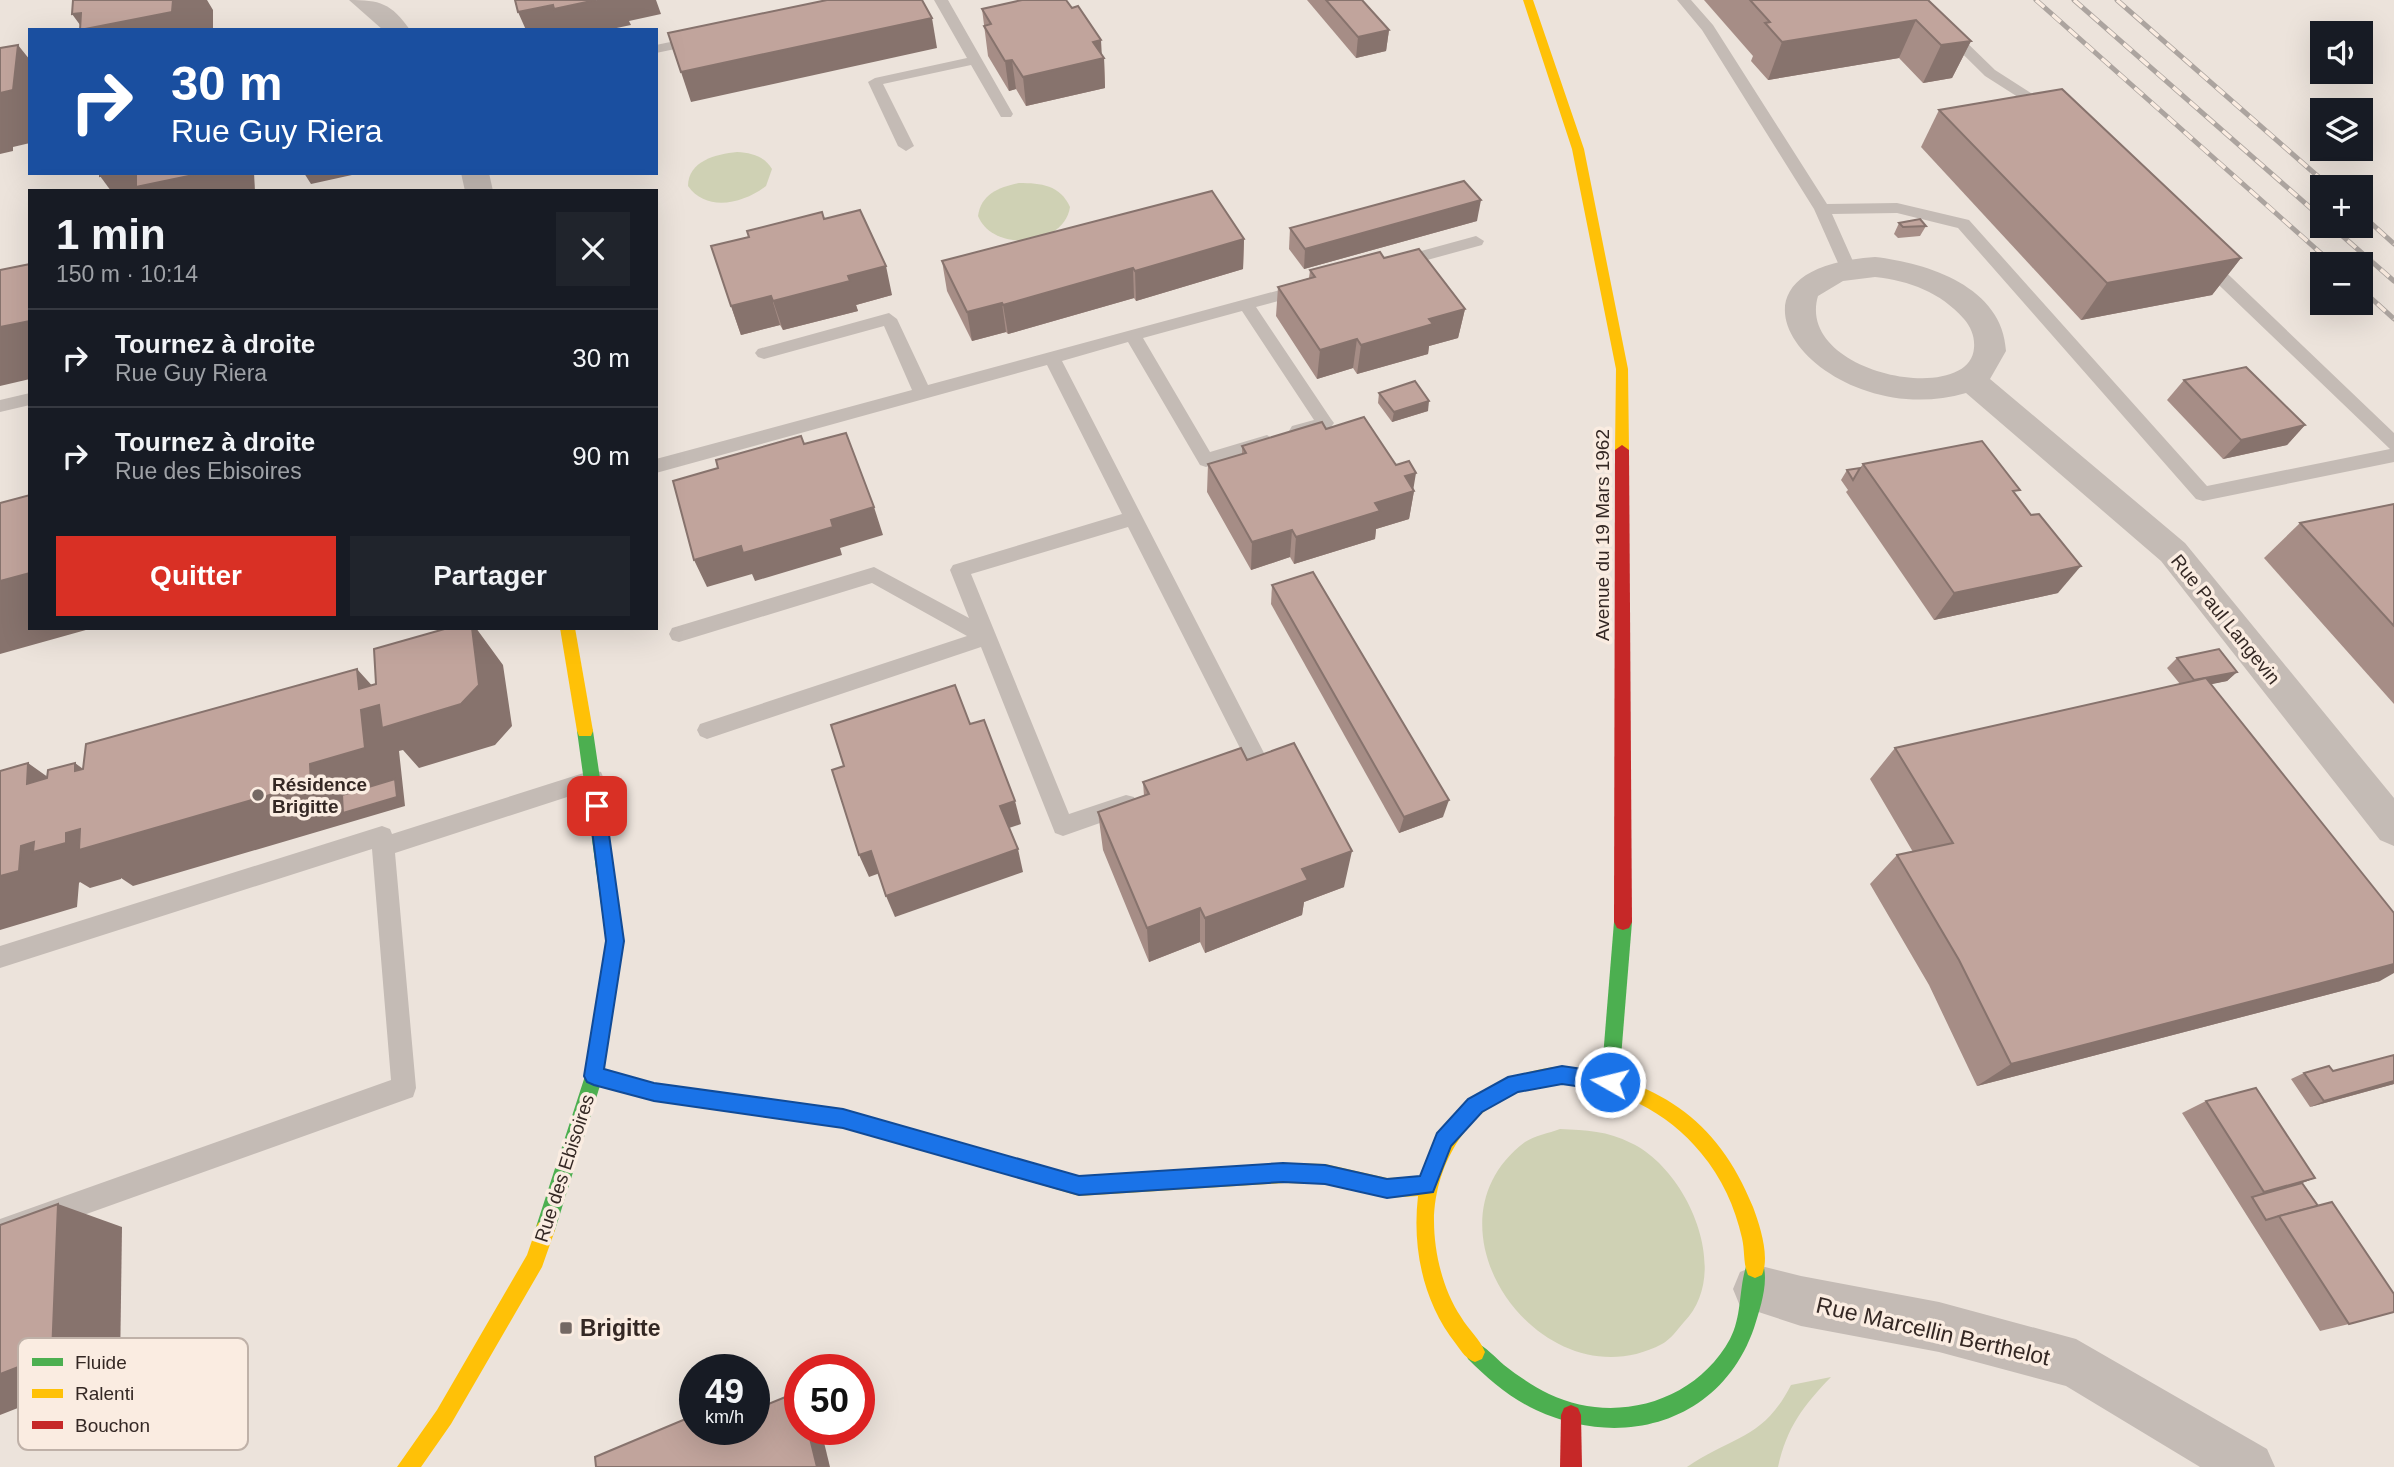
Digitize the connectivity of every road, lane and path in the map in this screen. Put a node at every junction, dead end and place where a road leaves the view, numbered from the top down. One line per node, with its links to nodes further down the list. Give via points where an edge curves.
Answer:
1 (361, 0): 6 (street)
2 (941, 0): 9 (lane)
3 (1528, 0): 42 (main road, Avenue du 19 Mars 1962, via 1578,149 1622,369 1625,902)
4 (1684, 0): 13 (lane, via 1709,28)
5 (1915, 0): 11 (lane, via 1990,73)
6 (395, 28)
7 (710, 37): 8 (lane)
8 (658, 49)
9 (975, 60): 10 (lane); 12 (lane, via 875,82)
10 (1006, 114)
11 (2055, 118)
12 (906, 146)
13 (1822, 209): 17 (lane); 28 (lane, via 1897,208 1963,224 2203,494)
14 (1476, 241): 16 (lane)
15 (2195, 252): 27 (lane)
16 (1387, 266)
17 (1848, 268): 23 (street, via 1903,270 1931,279 1975,310 1987,329 1990,348 1984,365); 23 (street, via 1812,284 1802,297 1805,334 1822,354 1848,372 1913,390 1944,388)
18 (1323, 284): 19 (lane)
19 (1246, 305): 20 (lane); 20 (lane, via 1325,423 1206,460)
20 (1133, 336): 22 (lane)
21 (764, 353): 24 (lane, via 889,319)
22 (1052, 358): 24 (lane); 30 (lane)
23 (1970, 379): 38 (street, Rue Paul Langevin, via 2173,552)
24 (923, 394): 29 (lane)
25 (28, 400): 26 (lane)
26 (0, 407)
27 (2394, 444)
28 (2394, 455)
29 (658, 465)
30 (1133, 518): 33 (lane, via 960,570); 35 (lane, via 1255,759)
31 (567, 630): 36 (main road, Rue des Ebisoires)
32 (679, 634): 33 (lane, via 874,575)
33 (987, 637): 34 (lane); 37 (lane, via 1063,826)
34 (707, 730)
35 (1217, 773)
36 (593, 779): 39 (lane); 41 (main road, Rue des Ebisoires, via 615,941)
37 (1140, 799)
38 (2394, 828)
39 (382, 847): 40 (lane, via 382,836); 44 (lane, via 404,1088)
40 (0, 957)
41 (594, 1076): 43 (main road, via 654,1092 843,1118 1079,1186 1283,1173 1325,1174 1387,1188); 47 (main road, Rue des Ebisoires, via 535,1261 444,1417)
42 (1610, 1082): 43 (main road, via 1562,1075 1515,1083 1475,1105 1444,1140); 45 (main road, via 1658,1103 1701,1137 1733,1182 1753,1235)
43 (1426, 1186): 46 (main road, via 1424,1239 1439,1296 1471,1347 1516,1390)
44 (0, 1232)
45 (1757, 1289): 46 (main road, via 1745,1339 1717,1380 1676,1408 1625,1420); 49 (street, Rue Marcellin Berthelot, via 1939,1327 2076,1364)
46 (1572, 1415): 48 (main road)
47 (408, 1467)
48 (1571, 1467)
49 (2249, 1467)

